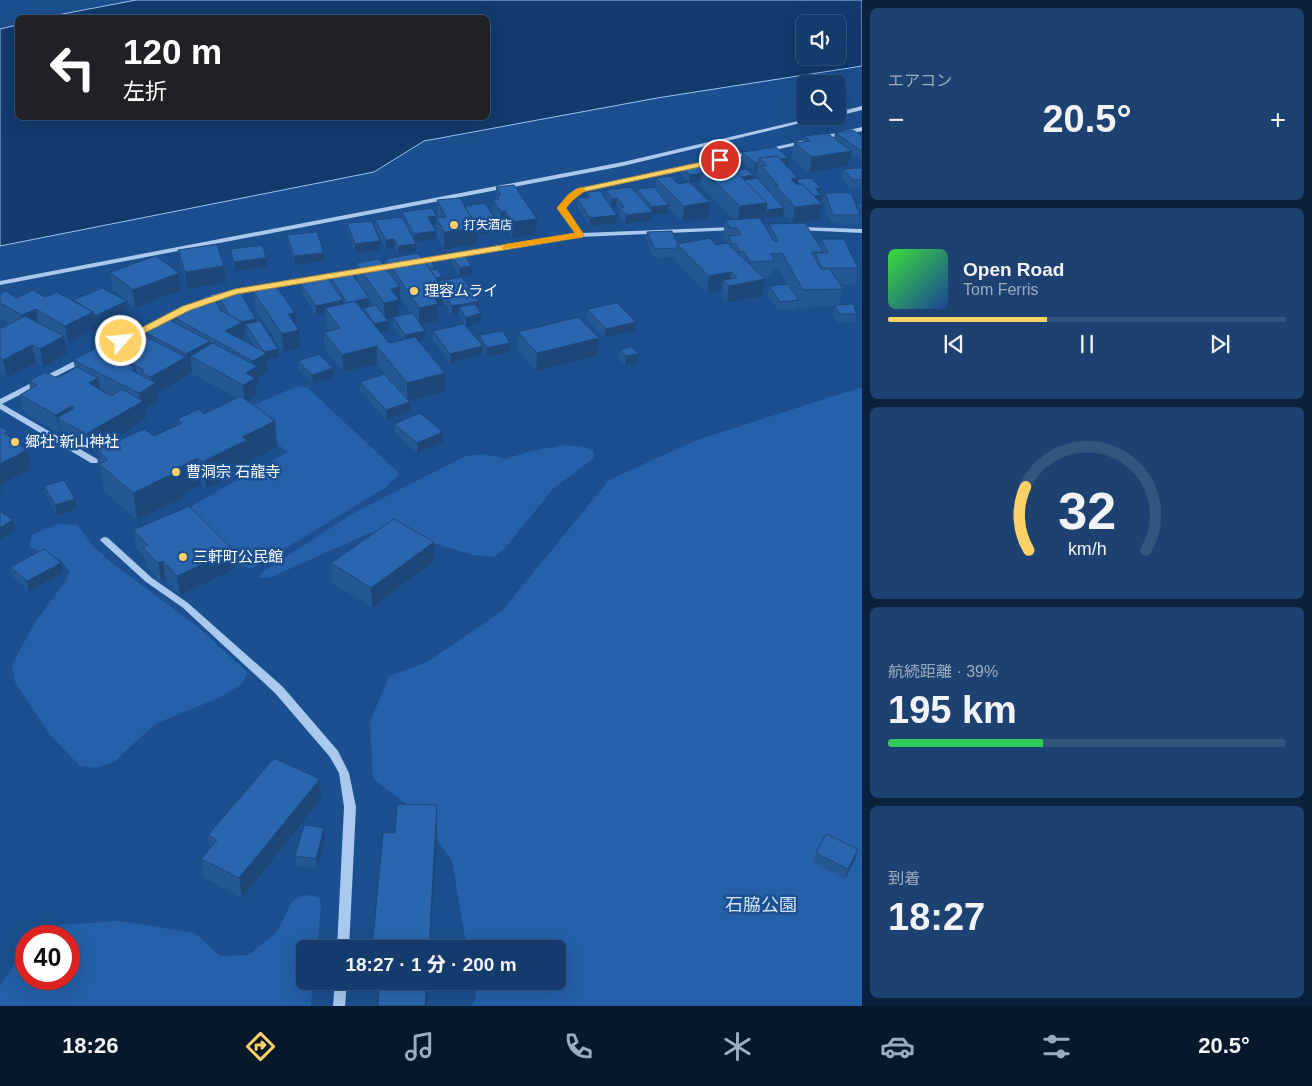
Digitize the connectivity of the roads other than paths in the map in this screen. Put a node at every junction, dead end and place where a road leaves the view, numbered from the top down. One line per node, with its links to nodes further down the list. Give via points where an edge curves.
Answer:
1 (862, 108): 2 (street)
2 (846, 112)
3 (796, 123): 11 (street, via 613,166)
4 (862, 129): 8 (street, via 579,191 562,208)
5 (744, 229): 8 (street)
6 (791, 229): 7 (street)
7 (862, 231)
8 (580, 235): 9 (street)
9 (406, 263)
10 (377, 268): 12 (street, via 235,291 190,306)
11 (0, 283)
12 (0, 402)
13 (0, 406): 14 (street)
14 (94, 461)
15 (105, 540): 16 (street, via 149,580 185,605 279,690 334,754 344,772 350,807)
16 (343, 940)
17 (340, 990): 18 (street)
18 (339, 1006)

